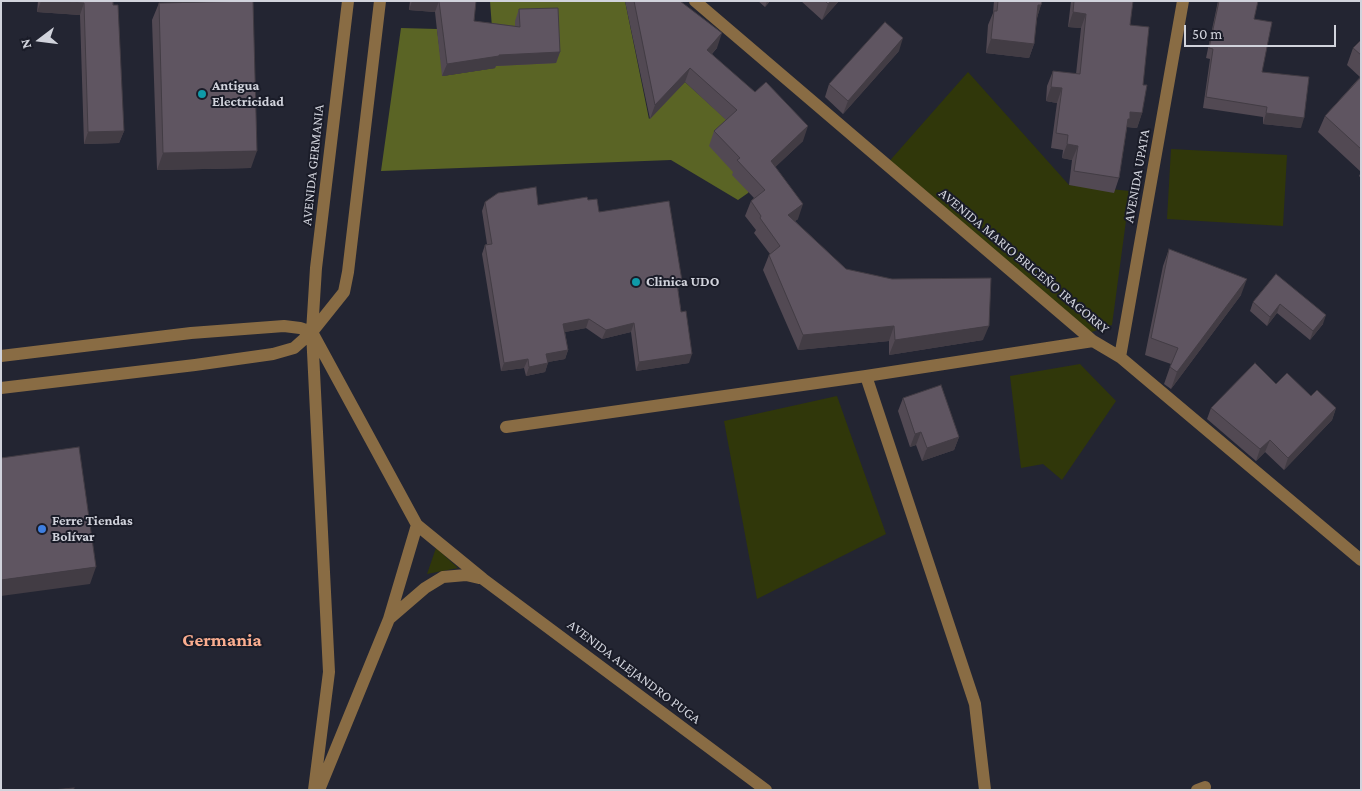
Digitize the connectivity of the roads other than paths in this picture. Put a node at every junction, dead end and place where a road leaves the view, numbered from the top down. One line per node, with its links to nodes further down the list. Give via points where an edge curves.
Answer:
1 (348, 1): 5 (street, AVENIDA GERMANIA, via 318,250)
2 (380, 1): 5 (street, via 344,292)
3 (694, 1): 6 (street, AVENIDA MARIO BRICEÑO IRAGORRY)
4 (1183, 1): 8 (street, AVENIDA UPATA)
5 (312, 332): 7 (street, via 284,326 191,333); 10 (street, via 294,348 273,354); 12 (street); 16 (street, AVENIDA GERMANIA, via 329,672)
6 (1093, 341): 8 (street, AVENIDA MARIO BRICEÑO IRAGORRY); 9 (street)
7 (1, 356)
8 (1120, 357): 13 (street, AVENIDA MARIO BRICEÑO IRAGORRY)
9 (866, 376): 11 (street); 19 (street, via 975,704)
10 (1, 388)
11 (506, 427)
12 (417, 524): 14 (street, AVENIDA ALEJANDRO PUGA); 15 (street)
13 (1361, 560)
14 (483, 579): 15 (street, via 466,575 443,577); 18 (street, AVENIDA ALEJANDRO PUGA)
15 (389, 619): 17 (street)
16 (314, 790)
17 (319, 790)
18 (766, 790)
19 (985, 790)

